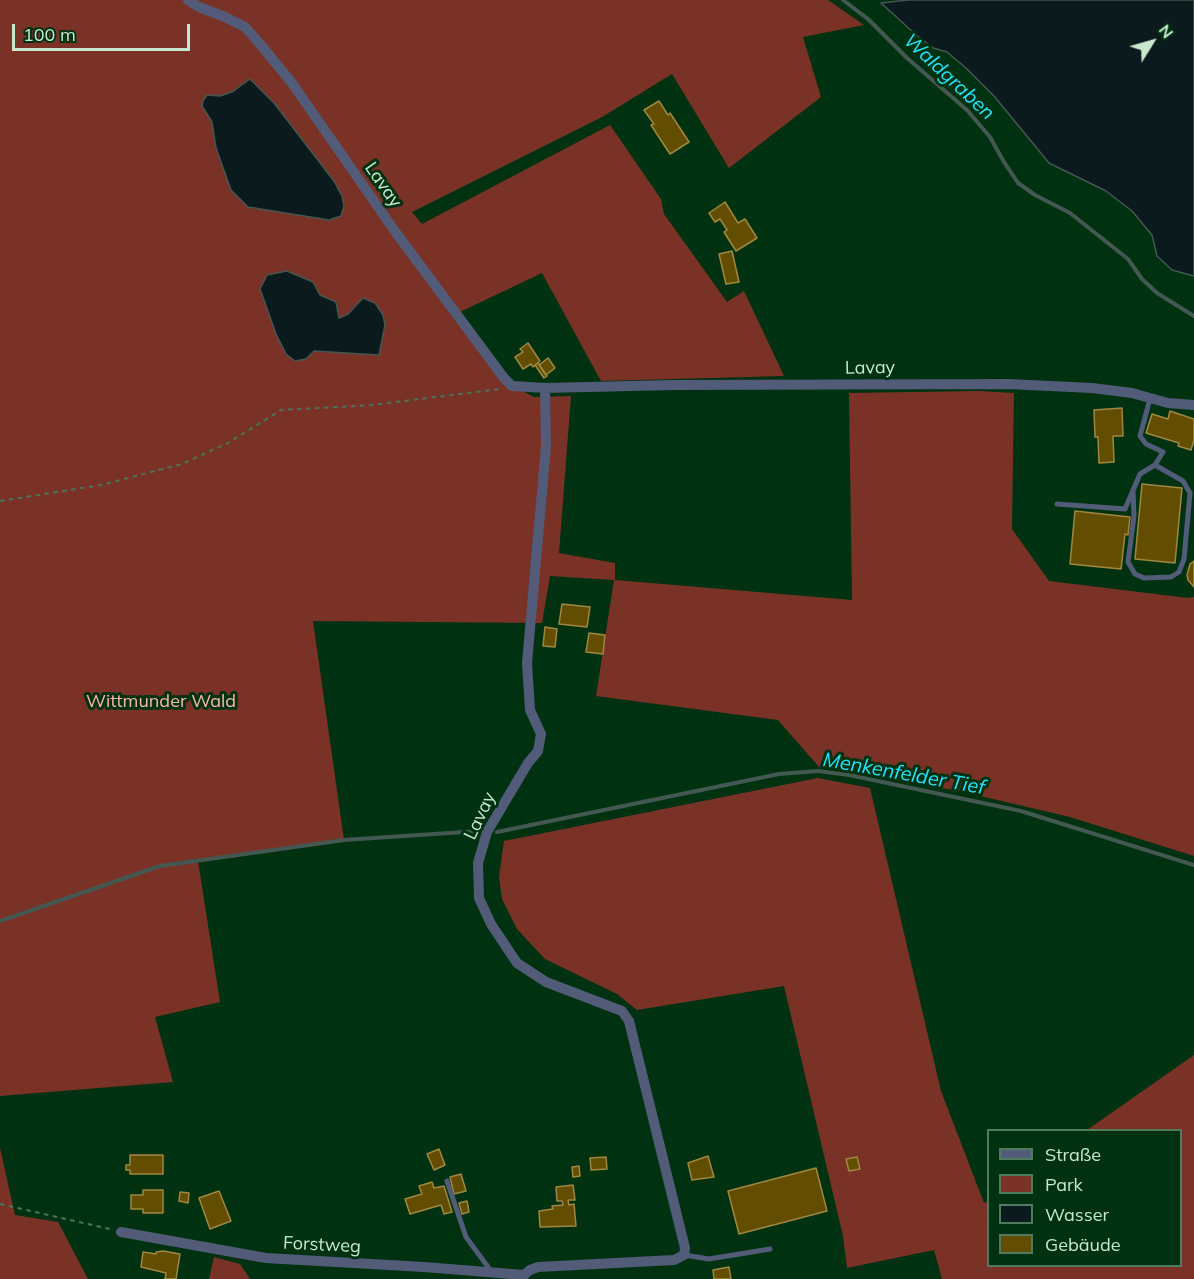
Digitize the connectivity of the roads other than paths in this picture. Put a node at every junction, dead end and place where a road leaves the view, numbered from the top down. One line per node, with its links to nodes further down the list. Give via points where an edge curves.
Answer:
1 (188, 0): 2 (street, Lavay, via 245,27 292,83 394,230 512,386)
2 (545, 388): 3 (street, Lavay, via 1008,384 1092,388); 11 (street, Lavay, via 546,446 527,663 530,710 542,734 538,751 488,832 478,863 479,898 517,963 546,982 622,1011 629,1021)
3 (1150, 399): 4 (street, Lavay); 5 (lane, via 1140,436 1146,444 1163,452)
4 (1194, 405)
5 (1155, 465): 6 (lane, via 1140,474); 6 (lane, via 1183,481 1190,493 1184,559 1179,572 1171,577 1144,578 1135,574 1128,562)
6 (1133, 490): 7 (lane, via 1125,509)
7 (1057, 504)
8 (447, 1181): 12 (lane, via 466,1237)
9 (121, 1232): 12 (street, Forstweg, via 266,1258)
10 (770, 1249): 11 (lane, via 709,1259)
11 (684, 1255): 13 (street, Forstweg, via 674,1260 538,1267)
12 (492, 1272): 13 (street, Forstweg)
13 (524, 1277)

